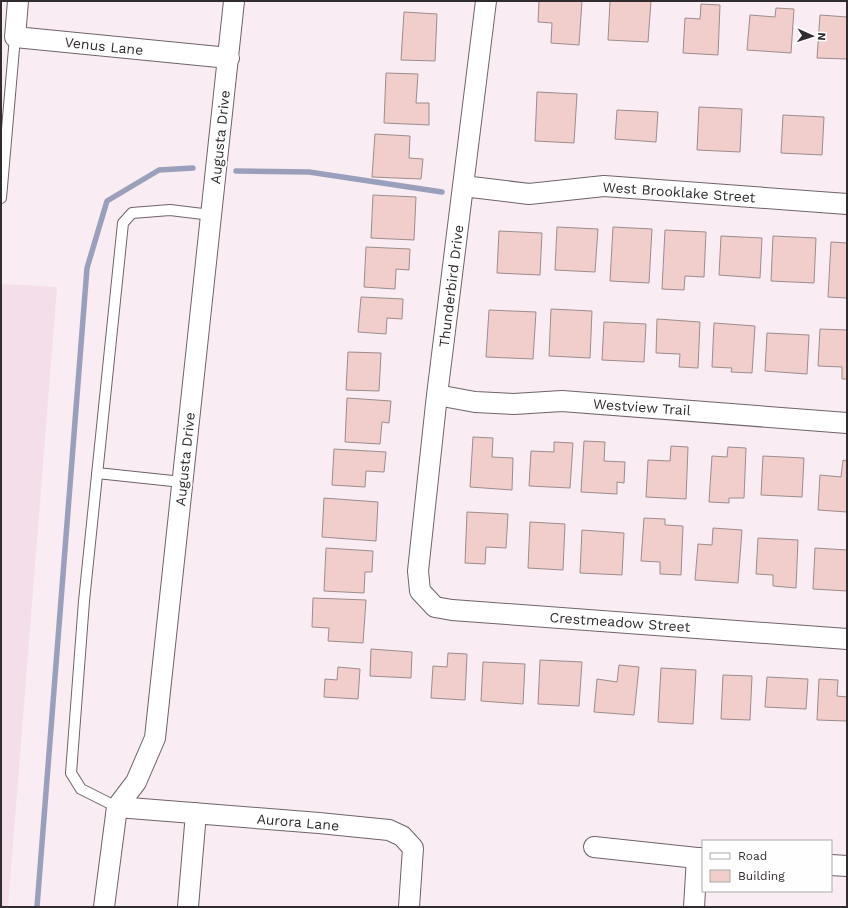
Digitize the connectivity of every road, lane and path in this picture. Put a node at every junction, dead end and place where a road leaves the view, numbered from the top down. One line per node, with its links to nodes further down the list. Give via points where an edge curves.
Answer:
1 (18, 1): 4 (street)
2 (234, 1): 5 (street, Augusta Drive)
3 (486, 1): 6 (street, Thunderbird Drive)
4 (15, 37): 5 (street, Venus Lane); 7 (lane)
5 (229, 58): 9 (street, Augusta Drive)
6 (463, 186): 8 (street, West Brooklake Street, via 529,194 604,186); 10 (street, Thunderbird Drive)
7 (1, 198)
8 (847, 204)
9 (211, 215): 12 (lane, via 170,210 132,213 123,223); 13 (street, Augusta Drive)
10 (437, 395): 11 (street, Westview Trail, via 475,402 514,404 562,401); 14 (street, Thunderbird Drive)
11 (847, 423)
12 (97, 473): 13 (lane); 16 (lane, via 71,773 81,789)
13 (182, 482): 16 (street, Augusta Drive, via 155,738 136,782)
14 (418, 571): 15 (street, Crestmeadow Street, via 420,591 434,607 452,610)
15 (847, 639)
16 (117, 807): 17 (street, Aurora Lane); 22 (street, Augusta Drive)
17 (196, 813): 23 (street); 24 (street, Aurora Lane, via 389,830 402,836 413,848)
18 (594, 847): 19 (street)
19 (700, 858): 25 (street)
20 (832, 865): 21 (street)
21 (847, 866)
22 (104, 907)
23 (188, 907)
24 (409, 907)
25 (694, 907)

